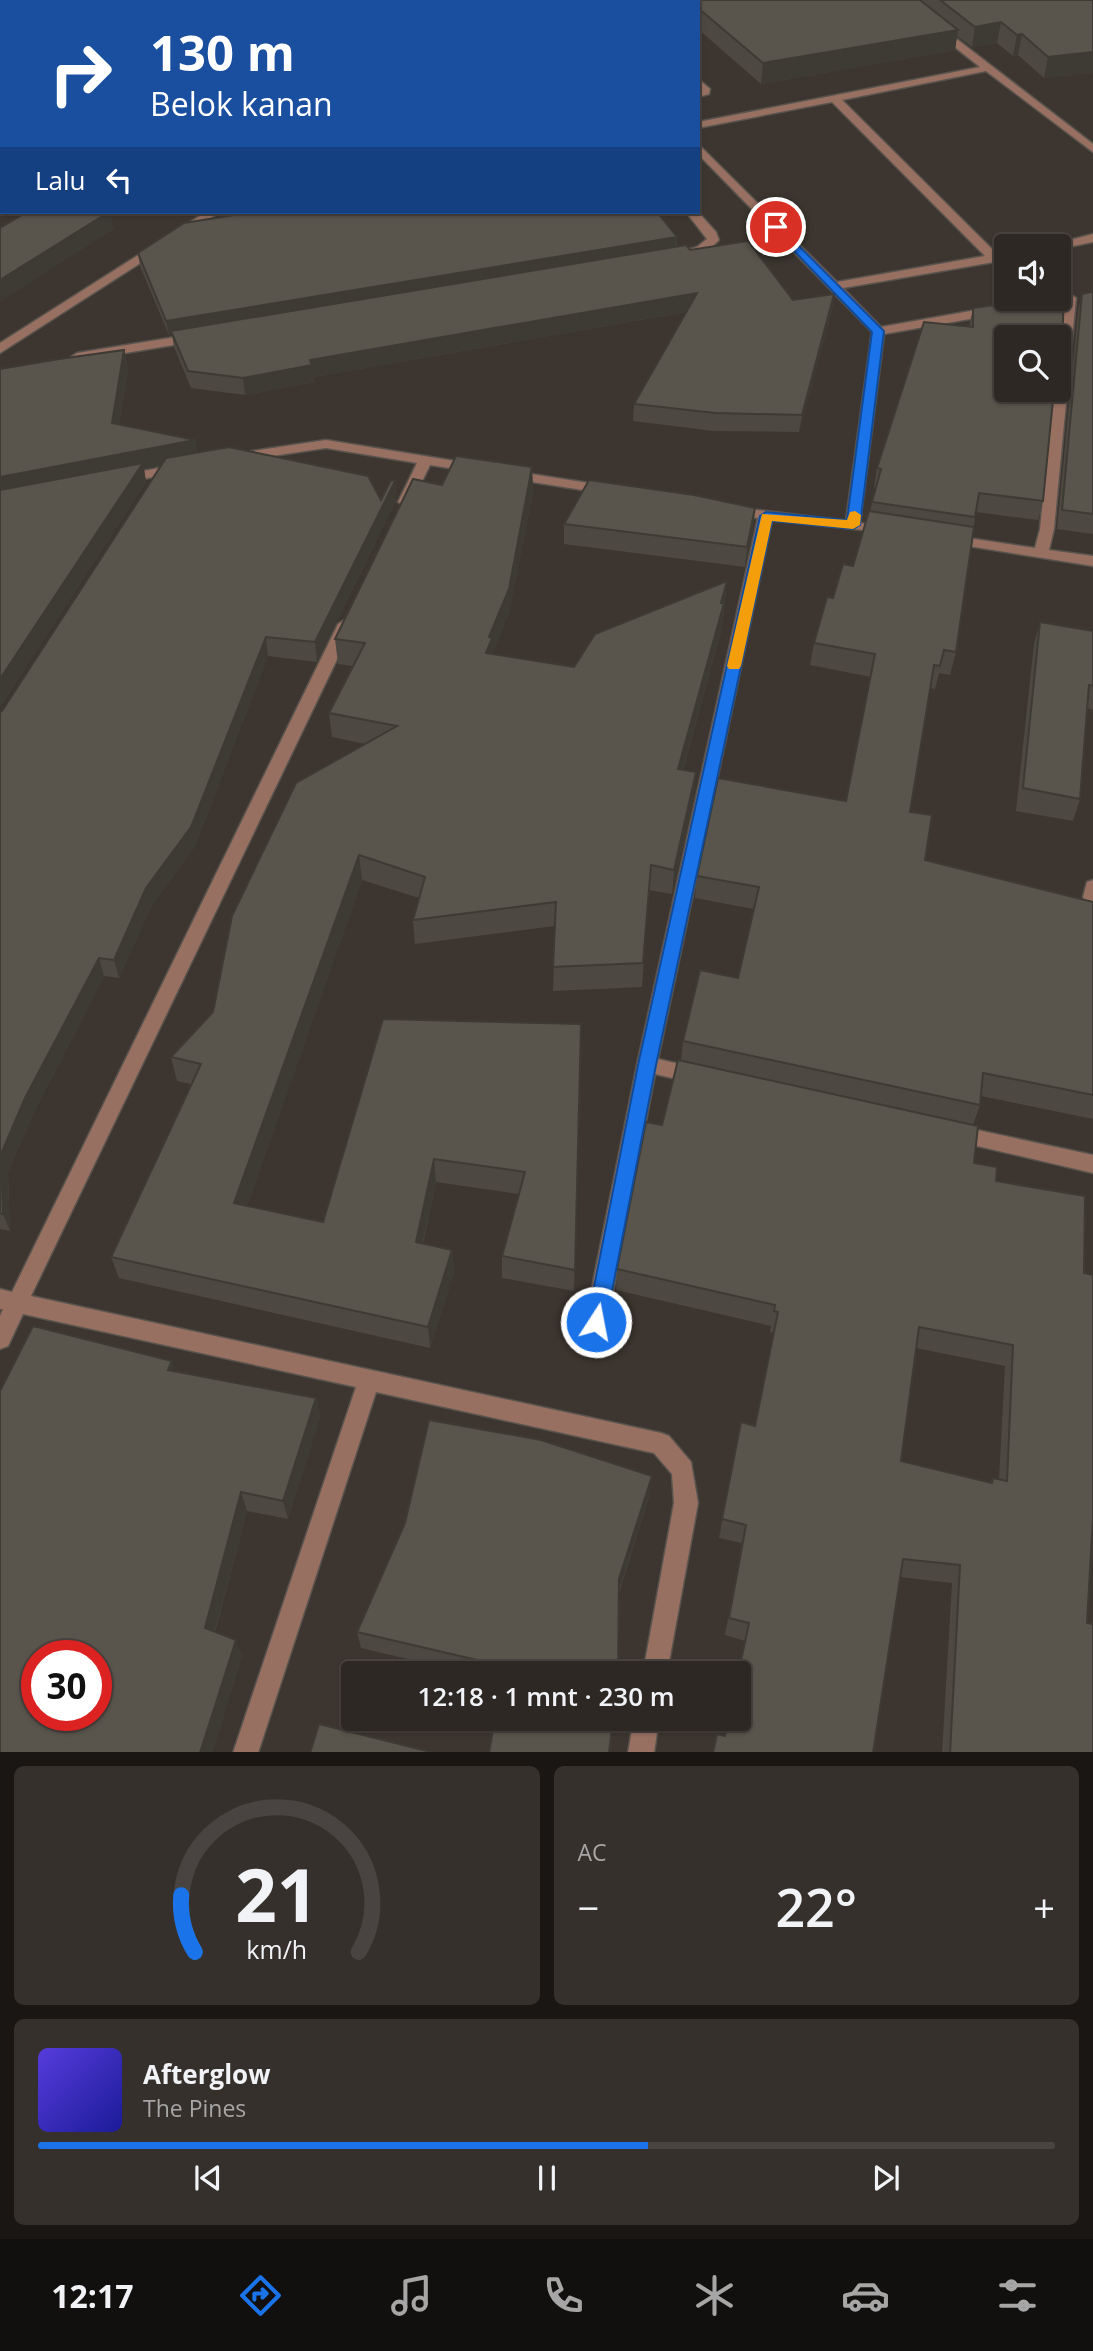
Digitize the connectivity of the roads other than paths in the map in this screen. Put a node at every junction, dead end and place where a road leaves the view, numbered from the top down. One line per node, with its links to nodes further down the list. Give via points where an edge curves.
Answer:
1 (900, 0): 2 (street)
2 (988, 68): 3 (street); 6 (street)
3 (834, 98): 4 (street); 11 (street)
4 (700, 125)
5 (700, 149): 14 (street)
6 (1093, 149)
7 (211, 214): 19 (street)
8 (694, 214): 12 (street, via 713,240 701,250)
9 (1093, 238): 10 (street)
10 (1071, 242)
11 (994, 251)
12 (675, 257)
13 (994, 258): 14 (street)
14 (835, 286): 17 (street)
15 (996, 311): 17 (street)
16 (1069, 311): 34 (street)
17 (878, 331): 31 (street)
18 (206, 335): 20 (street)
19 (0, 349)
20 (69, 359)
21 (229, 459): 22 (street, via 317,444)
22 (425, 461): 26 (street); 30 (street)
23 (190, 466): 24 (street)
24 (164, 471): 25 (street); 27 (street)
25 (109, 482)
26 (617, 492)
27 (149, 494)
28 (712, 508): 29 (street)
29 (766, 516): 31 (street); 37 (street)
30 (395, 523)
31 (853, 525): 32 (street)
32 (894, 531)
33 (934, 537): 34 (street)
34 (1041, 553): 35 (street)
35 (1093, 561)
36 (352, 611): 41 (street)
37 (647, 1065): 38 (street); 42 (street)
38 (715, 1080)
39 (931, 1128): 40 (street)
40 (1093, 1164)
41 (9, 1301): 43 (street); 44 (street)
42 (596, 1322)
43 (0, 1339)
44 (369, 1381): 45 (street, via 661,1444 683,1470 686,1503); 47 (street)
45 (657, 1661)
46 (645, 1731): 48 (street)
47 (245, 1752)
48 (641, 1752)

